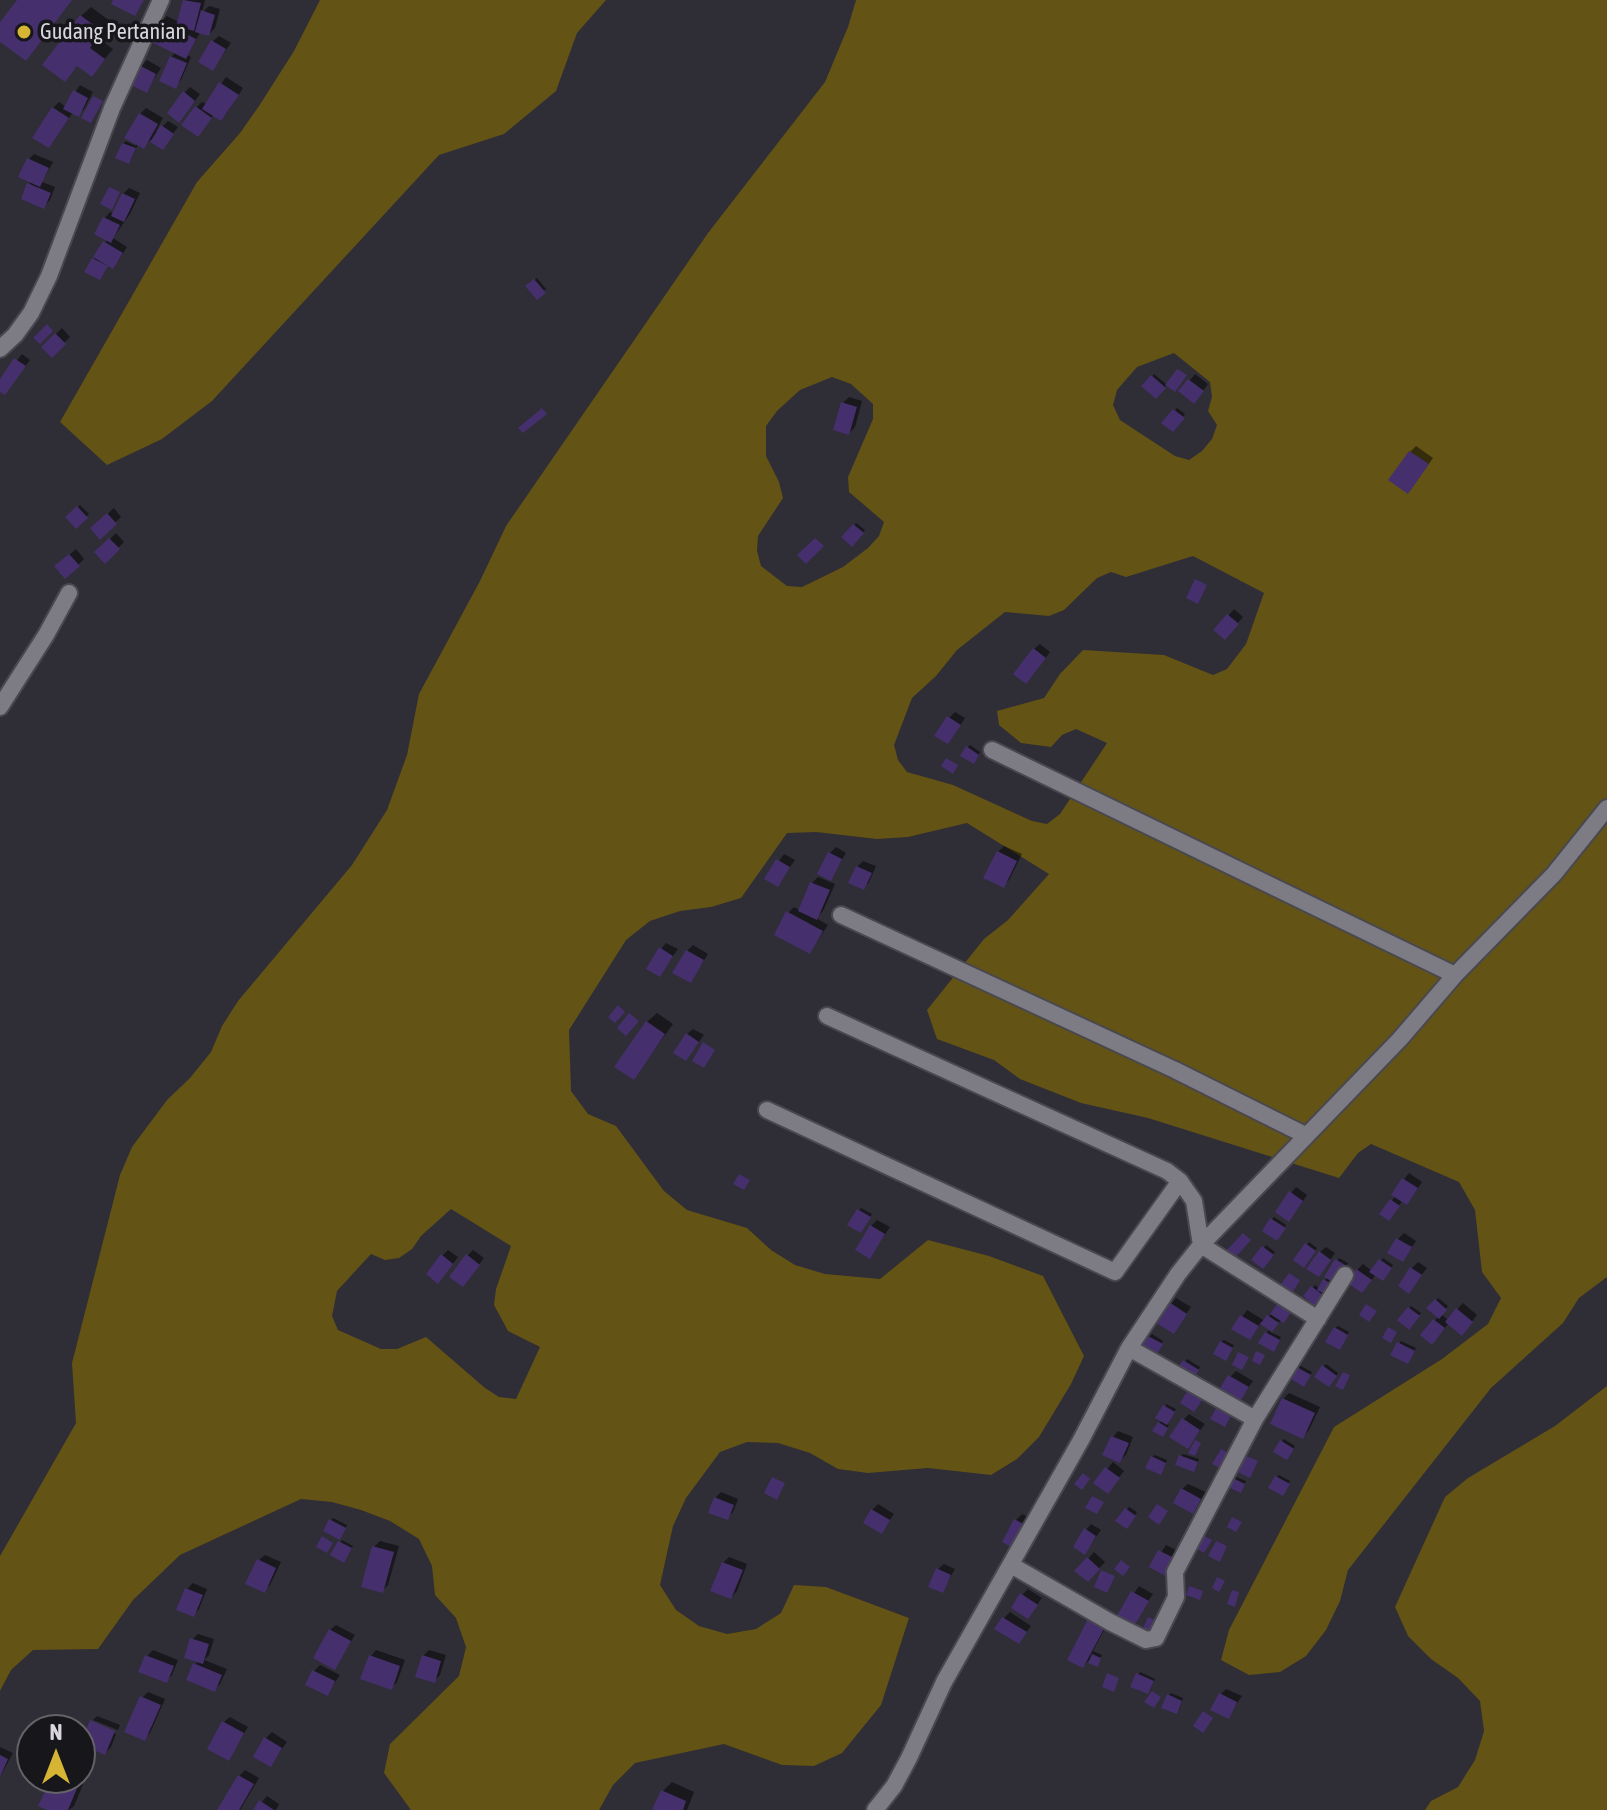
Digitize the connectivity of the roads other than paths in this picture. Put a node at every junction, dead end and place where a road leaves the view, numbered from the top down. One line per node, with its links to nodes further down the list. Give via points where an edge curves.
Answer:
1 (161, 0): 2 (street, via 112,108 49,276 31,313)
2 (0, 349)
3 (69, 593): 4 (street)
4 (0, 707)
5 (992, 750): 8 (street)
6 (1607, 808): 8 (street, via 1554,874)
7 (841, 915): 11 (street)
8 (1455, 975): 11 (street)
9 (827, 1016): 12 (street)
10 (767, 1110): 12 (street, via 1115,1272)
11 (1305, 1135): 13 (street)
12 (1180, 1181): 13 (street, via 1194,1201)
13 (1201, 1245): 15 (street); 16 (street)
14 (1345, 1275): 15 (street)
15 (1318, 1319): 17 (street)
16 (1129, 1348): 17 (street); 18 (street)
17 (1255, 1419): 18 (street, via 1175,1572 1176,1597 1153,1640 1110,1622)
18 (1011, 1565): 19 (street, via 944,1682 904,1767)
19 (875, 1810)

